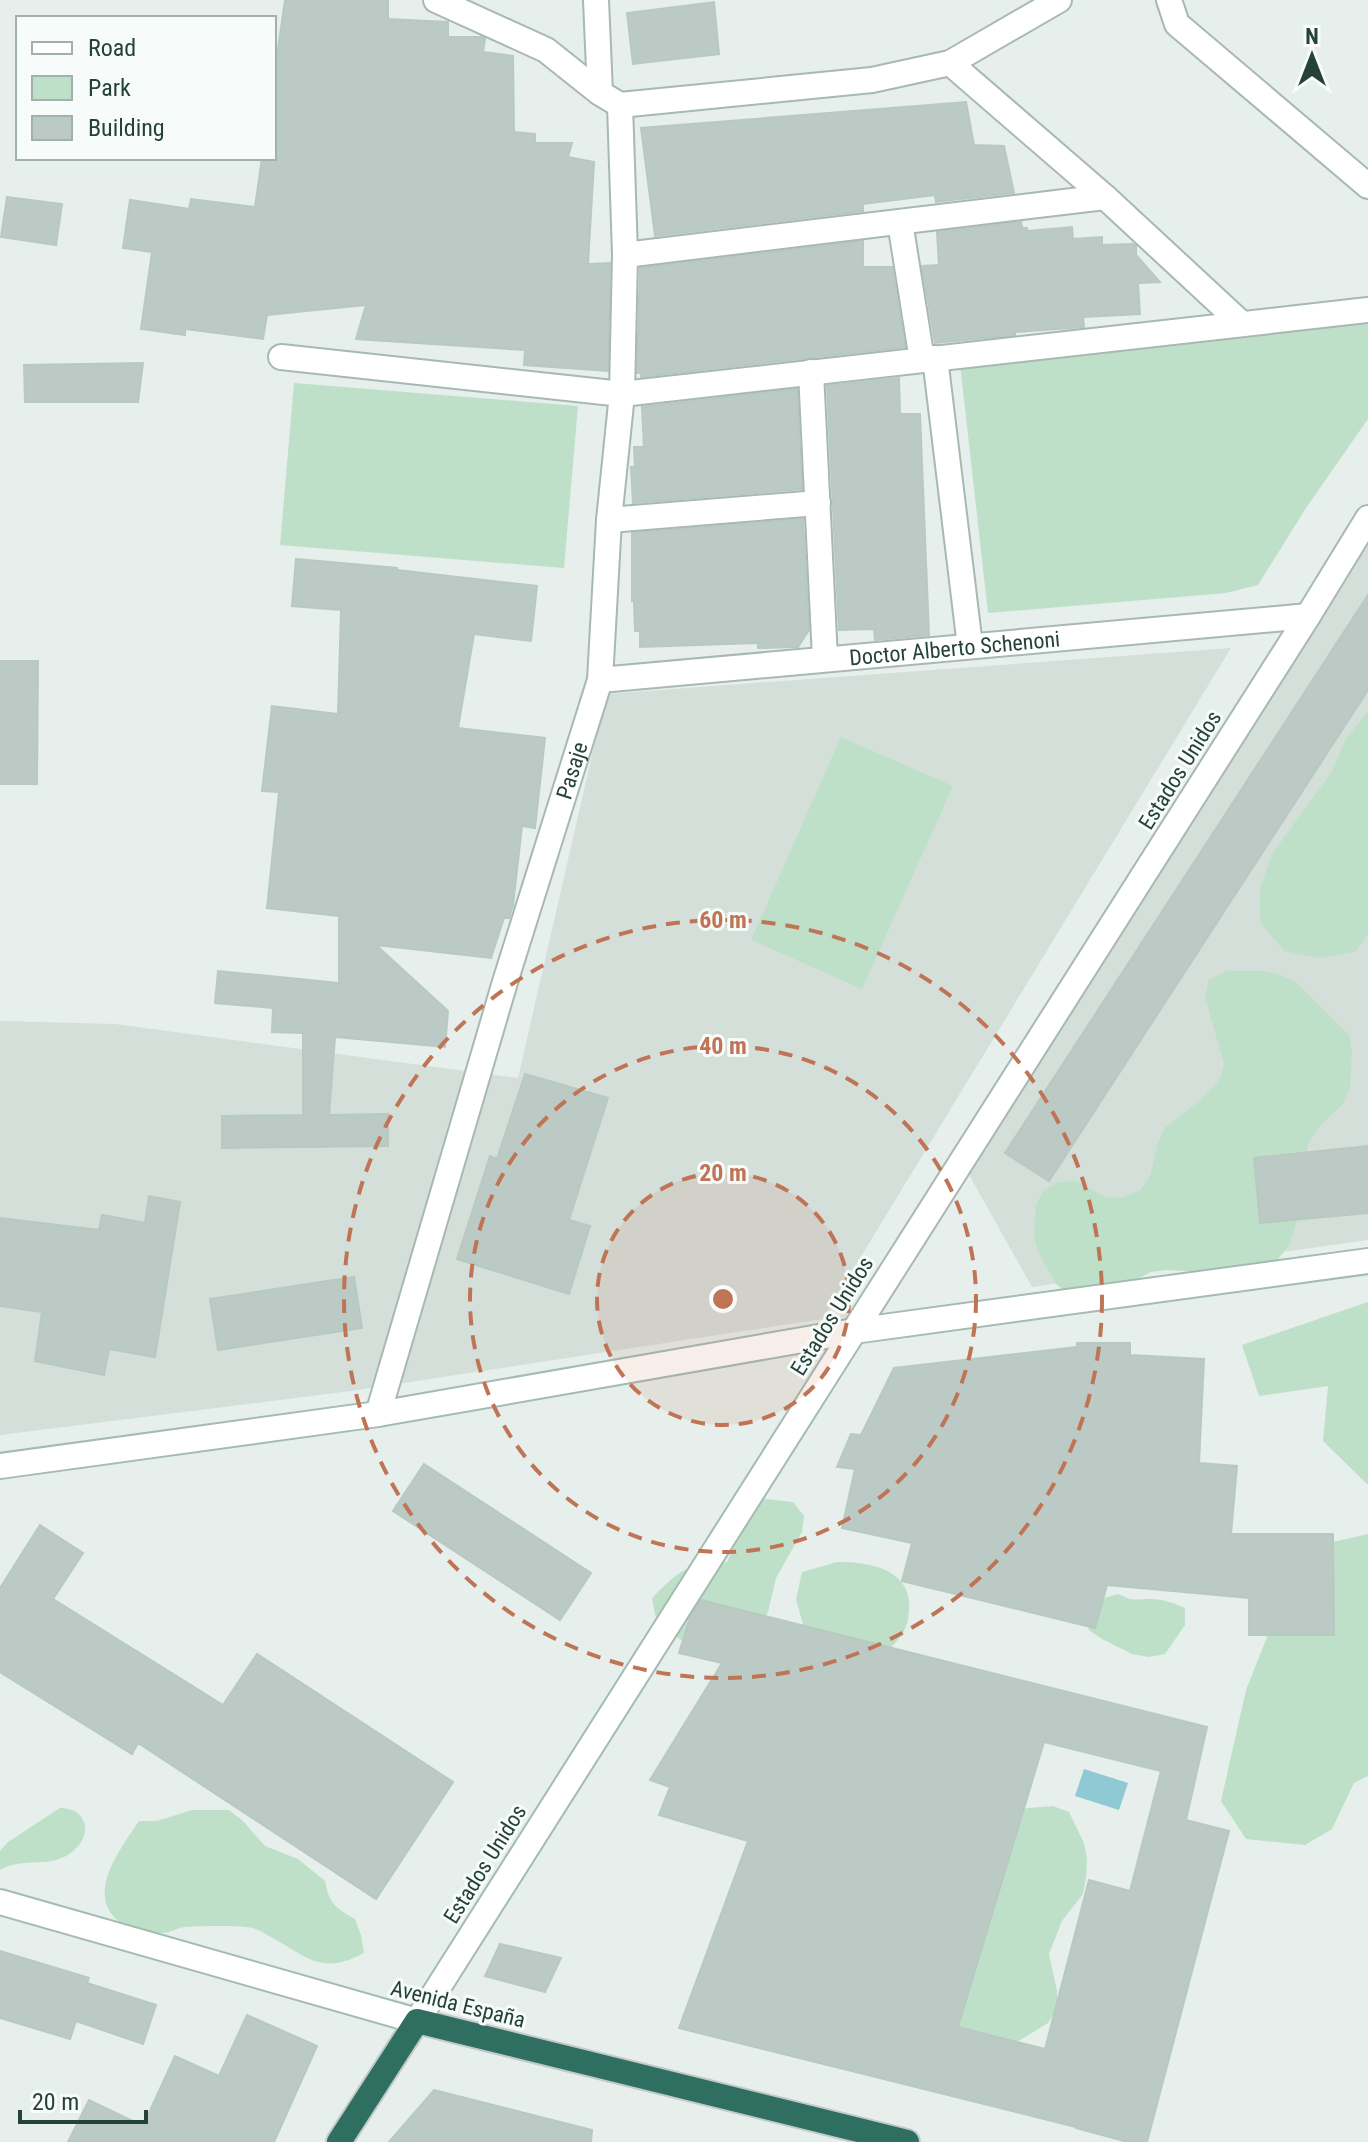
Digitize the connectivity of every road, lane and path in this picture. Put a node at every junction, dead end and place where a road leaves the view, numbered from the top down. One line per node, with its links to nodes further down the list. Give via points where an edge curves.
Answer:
1 (436, 0): 6 (street, via 546,50)
2 (596, 0): 6 (street, Pasaje)
3 (1059, 0): 5 (street)
4 (1169, 0): 7 (street, via 1177,24)
5 (950, 63): 6 (street, via 872,80); 8 (street)
6 (610, 99): 10 (street, Pasaje)
7 (1368, 186)
8 (1105, 197): 9 (street); 12 (street)
9 (900, 222): 10 (street); 14 (street)
10 (625, 255): 16 (street, Pasaje)
11 (1368, 310): 12 (street)
12 (1242, 324): 14 (street)
13 (281, 357): 16 (street)
14 (929, 359): 15 (street); 21 (street)
15 (811, 372): 16 (street); 17 (street)
16 (622, 394): 19 (street, Pasaje)
17 (818, 503): 19 (street); 22 (street)
18 (1368, 518): 20 (street, Estados Unidos)
19 (609, 520): 23 (street, Pasaje)
20 (1308, 616): 21 (street, Doctor Alberto Schenoni); 25 (street, Estados Unidos)
21 (970, 646): 22 (street, Doctor Alberto Schenoni)
22 (825, 659): 23 (street, Doctor Alberto Schenoni)
23 (600, 680): 26 (street, Pasaje)
24 (1368, 1261): 25 (street)
25 (854, 1331): 26 (street); 29 (street, Estados Unidos)
26 (378, 1414): 27 (street)
27 (0, 1466)
28 (0, 1902): 29 (street, Avenida España)
29 (417, 2021): 30 (highway, Estados Unidos); 31 (highway, Avenida España)
30 (339, 2142)
31 (907, 2142)

